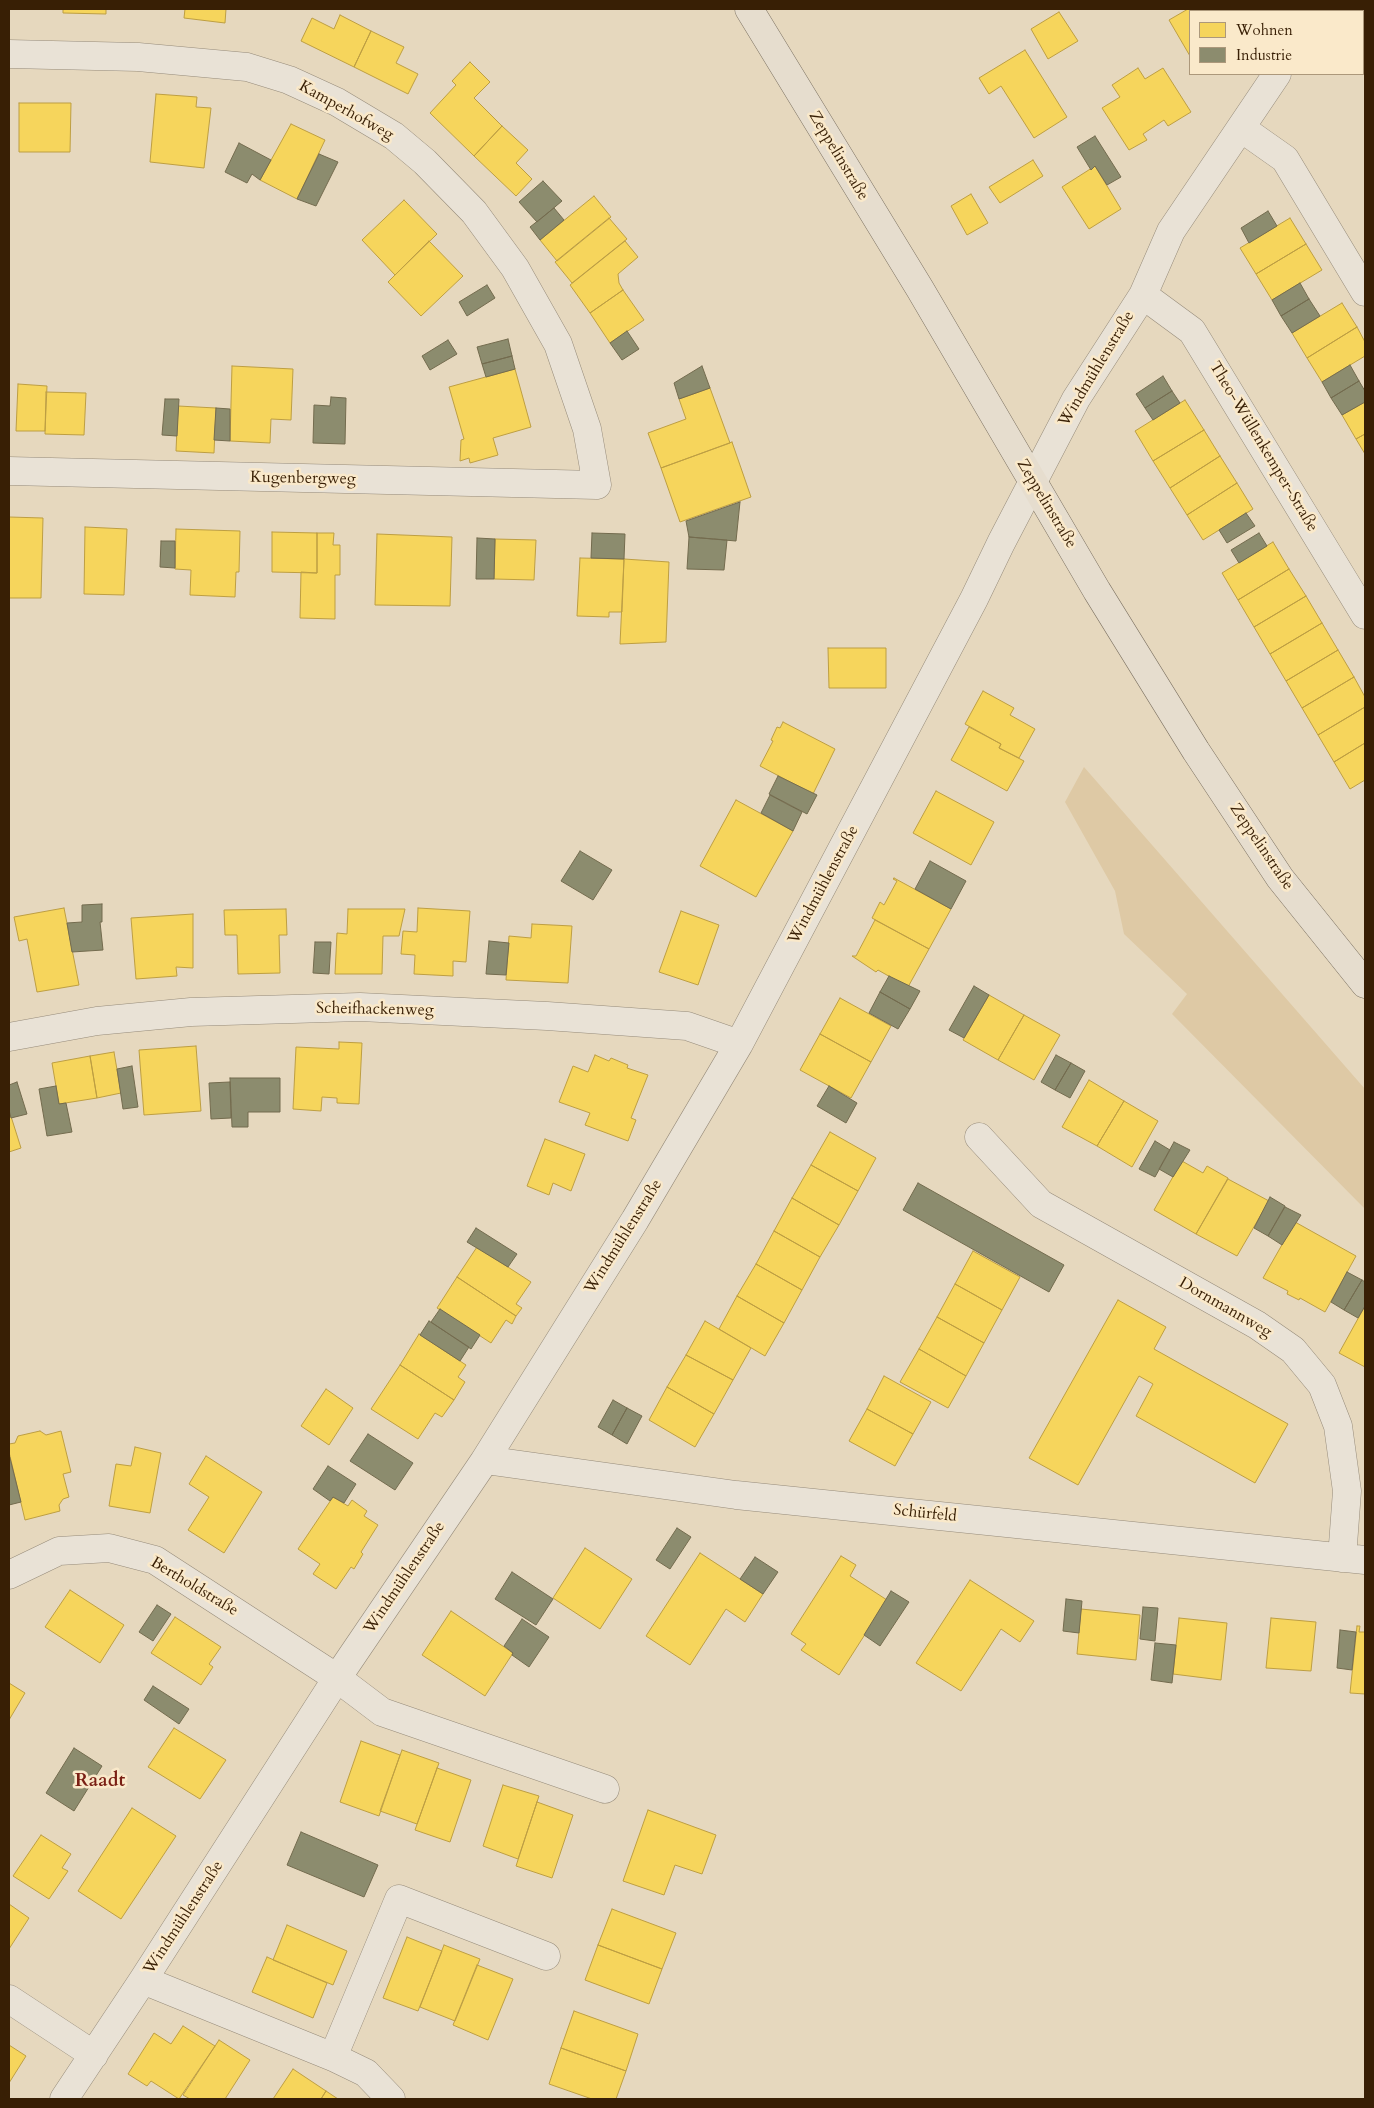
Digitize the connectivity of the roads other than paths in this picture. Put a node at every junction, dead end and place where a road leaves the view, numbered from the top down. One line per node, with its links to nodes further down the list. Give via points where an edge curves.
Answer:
1 (749, 9): 8 (main road, Zeppelinstraße, via 920,289)
2 (9, 54): 9 (street, Kamperhofweg, via 138,57 247,68 289,80 329,98 394,136 425,162 474,212 515,268 558,344 587,429)
3 (1276, 75): 4 (street, Windmühlenstraße)
4 (1241, 128): 5 (street, via 1285,159); 6 (street, Windmühlenstraße, via 1172,231)
5 (1365, 292)
6 (1143, 295): 8 (street, Windmühlenstraße, via 1076,398); 10 (street, Theo-Wüllenkemper-Straße, via 1192,331)
7 (9, 471): 9 (street, Kugenbergweg)
8 (1033, 483): 11 (main road, Zeppelinstraße, via 1191,742 1280,878); 13 (street, Windmühlenstraße)
9 (597, 485)
10 (1365, 614)
11 (1365, 984)
12 (9, 1037): 13 (street, Scheifhackenweg, via 97,1021 191,1012 360,1007 687,1026)
13 (739, 1044): 15 (street, Windmühlenstraße, via 635,1220)
14 (979, 1137): 16 (street, Dornmannweg, via 1041,1204 1257,1324 1293,1350 1322,1384 1338,1426)
15 (485, 1460): 16 (street, Schürfeld, via 736,1494); 18 (street, Windmühlenstraße)
16 (1354, 1559)
17 (9, 1575): 18 (street, Bertholdstraße, via 59,1551 109,1548 155,1560)
18 (337, 1678): 19 (street, via 382,1712); 21 (street, Windmühlenstraße)
19 (605, 1789)
20 (546, 1956): 24 (street, via 399,1898)
21 (143, 1980): 23 (street, Windmühlenstraße); 24 (street, Windmühlenstraße)
22 (9, 1999): 23 (street)
23 (94, 2055): 25 (street, Windmühlenstraße)
24 (333, 2057): 26 (street, Windmühlenstraße, via 366,2073)
25 (64, 2099)
26 (391, 2099)

